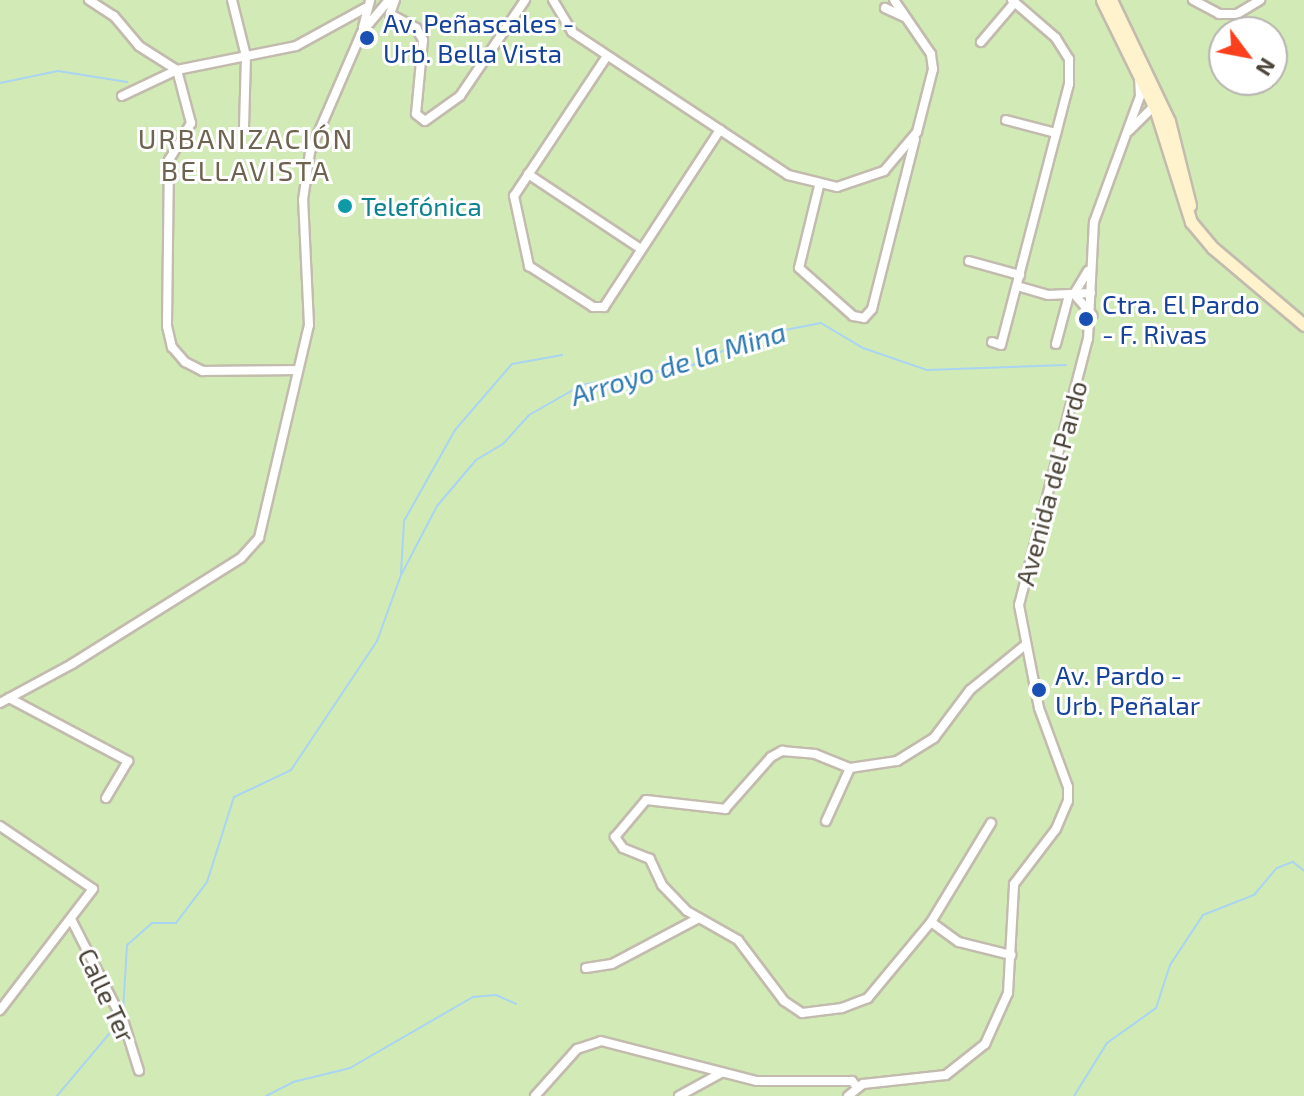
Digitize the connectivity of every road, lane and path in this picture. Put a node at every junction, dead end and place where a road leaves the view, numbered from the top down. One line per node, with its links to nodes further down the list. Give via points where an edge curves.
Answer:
1 (89, 0): 20 (street, via 114,16 139,46)
2 (232, 0): 18 (street)
3 (525, 0): 12 (street, via 460,96 425,121 416,114 421,32)
4 (553, 0): 19 (street, via 563,22)
5 (879, 0): 14 (street)
6 (894, 0): 14 (street); 15 (street)
7 (1102, 0): 21 (main road)
8 (1111, 0): 17 (main road)
9 (1193, 0): 10 (street, via 1219,14 1237,14)
10 (1260, 0)
11 (1014, 1): 16 (street); 29 (street, via 1056,38 1069,59)
12 (387, 4): 13 (street)
13 (367, 7): 18 (street, via 296,46); 47 (street, via 362,32 307,165 303,200 311,307)
14 (885, 8): 15 (street)
15 (908, 19): 28 (street, via 924,38 933,69)
16 (981, 42)
17 (1134, 43): 24 (street); 35 (main road, via 1169,121 1189,201)
18 (246, 56): 20 (street); 26 (street)
19 (607, 56): 27 (street); 32 (street)
20 (177, 70): 22 (street); 47 (street, via 191,123 169,160 167,326 172,347 203,371)
21 (1139, 74): 23 (street); 24 (main road)
22 (122, 96)
23 (1140, 96): 24 (street, via 1142,113); 30 (street, Avenida del Pardo)
24 (1149, 114): 30 (street); 35 (main road, via 1161,127 1182,203)
25 (1006, 120): 29 (street)
26 (244, 129)
27 (720, 130): 34 (street, via 788,175); 36 (street)
28 (917, 132): 31 (street); 33 (street)
29 (1056, 133): 39 (street)
30 (1124, 139): 38 (street, Avenida del Pardo, via 1094,222)
31 (890, 167): 33 (street); 34 (street, via 852,185)
32 (528, 174): 36 (street); 36 (street, via 514,196 529,266 593,307 604,307)
33 (905, 179): 34 (street, via 872,309 864,318 853,316 799,268)
34 (819, 186)
35 (1213, 248): 44 (main road)
36 (641, 249)
37 (969, 261): 39 (street)
38 (1089, 269): 41 (street, Avenida del Pardo); 42 (street, Avenida del Pardo)
39 (1020, 275): 40 (street)
40 (1017, 286): 42 (street); 45 (street, via 1001,345)
41 (1091, 293): 42 (street); 43 (street, Avenida del Pardo)
42 (1071, 294): 43 (street); 46 (street, Avenida del Pardo)
43 (1092, 315): 48 (street, Avenida del Pardo, via 1024,574 1019,615)
44 (1304, 325)
45 (992, 342)
46 (1056, 344)
47 (297, 370): 51 (street, via 265,524 252,549 72,664)
48 (1024, 646): 49 (street, Avenida del Pardo); 50 (street)
49 (1028, 662): 50 (street); 60 (street, Avenida del Pardo, via 1068,801 1056,829 1014,884)
50 (1007, 663): 52 (street, via 970,690 934,738 917,750 897,761)
51 (4, 700): 53 (street, via 128,761)
52 (850, 768): 54 (street); 57 (street, via 815,754 782,751 725,809 656,799 638,804 616,839 625,849 650,859 662,885)
53 (106, 798)
54 (826, 821)
55 (991, 823): 59 (street)
56 (0, 826): 58 (street, via 93,889)
57 (699, 918): 59 (street, via 738,940 784,1001 802,1013 860,1004); 61 (street, via 612,964)
58 (72, 921): 63 (street); 64 (street, Calle Ter, via 124,1023)
59 (931, 922): 60 (street, via 959,942)
60 (1011, 955): 66 (street, Avenida del Pardo, via 1005,1008 985,1044 965,1064 946,1075)
61 (586, 968)
62 (0, 996): 63 (street)
63 (1, 1009)
64 (139, 1071)
65 (722, 1073): 66 (street, Avenida del Pardo, via 757,1081 852,1081); 67 (street, Avenida del Pardo, via 601,1041 577,1049); 68 (street)
66 (857, 1087): 69 (street)
67 (535, 1096)
68 (679, 1096)
69 (848, 1096)

